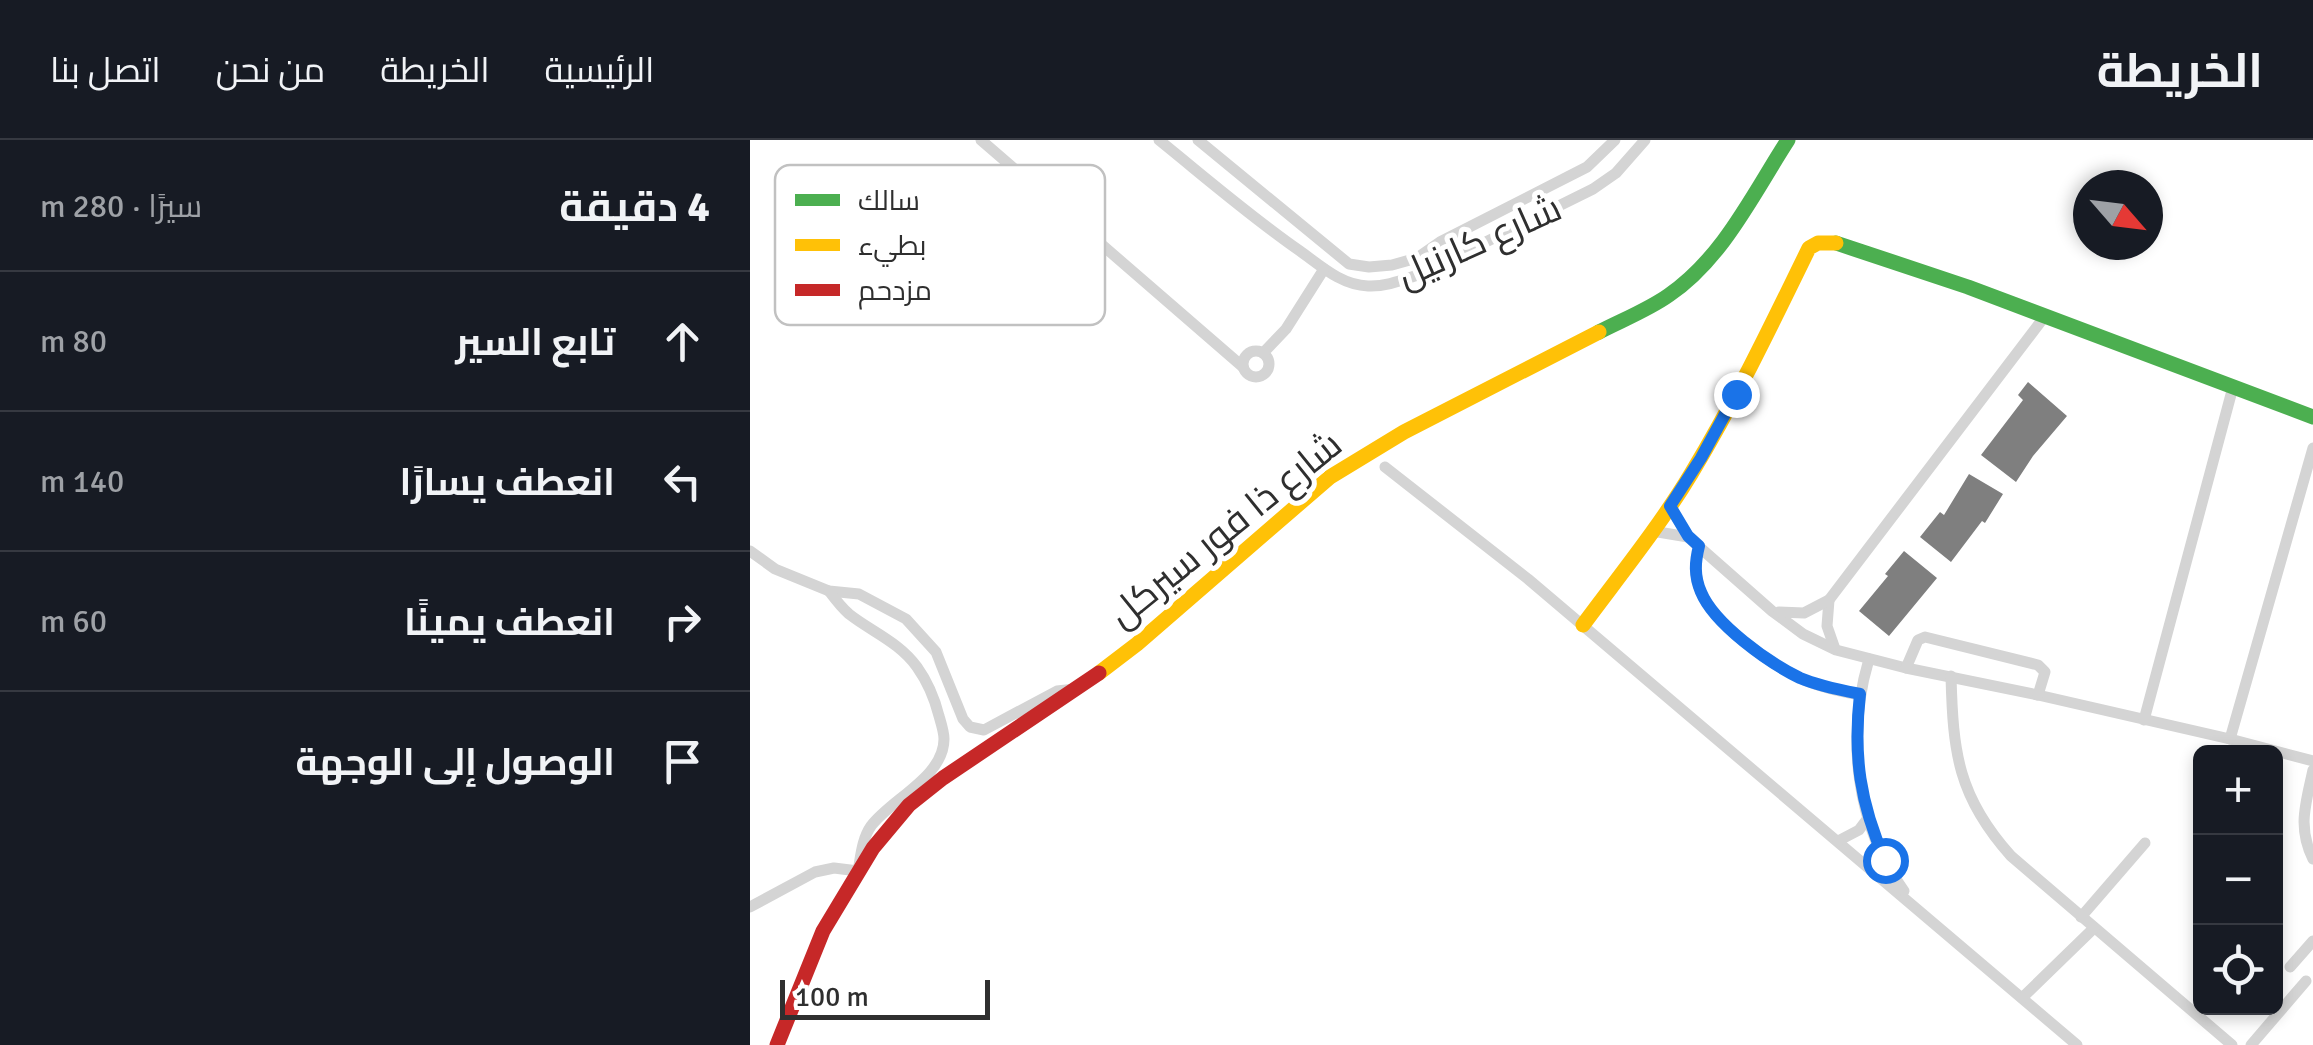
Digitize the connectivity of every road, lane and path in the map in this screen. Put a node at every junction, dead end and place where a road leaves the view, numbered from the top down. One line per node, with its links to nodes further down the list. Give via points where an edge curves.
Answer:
1 (980, 140): 7 (street)
2 (1159, 140): 9 (street, شارع كارنيل)
3 (1198, 140): 8 (street, شارع كارنيل)
4 (1616, 140): 11 (street, شارع كارنيل, via 1587,168)
5 (1645, 140): 13 (street, شارع كارنيل, via 1593,189)
6 (1788, 140): 38 (street, شارع ذا فور سيركل, via 1717,252 1667,297 1330,477)
7 (1009, 165)
8 (1260, 192): 9 (street); 11 (street, شارع كارنيل, via 1349,264 1392,266)
9 (1246, 212): 12 (street, شارع كارنيل)
10 (1105, 248): 16 (street)
11 (1417, 258): 13 (street)
12 (1324, 269): 13 (street, شارع كارنيل, via 1370,286); 15 (street)
13 (1422, 274)
14 (2046, 316): 17 (street); 21 (street, via 1844,245 1818,243 1809,248); 27 (street)
15 (1264, 353): 16 (street, via 1246,354); 16 (street, via 1265,373 1252,377)
16 (1243, 367)
17 (2233, 387): 18 (street); 41 (street)
18 (2313, 418)
19 (2313, 448): 42 (street)
20 (1385, 467): 30 (street)
21 (1670, 506): 22 (street); 23 (street)
22 (1652, 531): 23 (street); 30 (street)
23 (1688, 536): 24 (street)
24 (1699, 546): 28 (street); 39 (street, via 1700,591 1726,624 1800,678)
25 (750, 551): 26 (street)
26 (829, 591): 29 (street, via 860,594); 31 (street, via 848,614)
27 (1829, 600): 28 (street, via 1804,612); 32 (street, via 1826,626)
28 (1772, 611): 32 (street)
29 (906, 619): 31 (street); 33 (street)
30 (1583, 625): 46 (street)
31 (890, 640): 35 (street)
32 (1836, 650): 34 (street)
33 (936, 652): 35 (street); 38 (street, via 963,718 976,729 1007,720 1057,691)
34 (1869, 658): 36 (street); 39 (street)
35 (917, 666): 49 (street, via 936,704 942,752 936,766 870,828)
36 (1906, 668): 37 (street); 40 (street, via 1918,640 1926,637 2038,665 2045,672)
37 (1951, 676): 40 (street); 52 (street, via 1960,771 1980,817 2011,856)
38 (1081, 688): 49 (street, شارع ذا فور سيركل, via 942,778 909,805)
39 (1860, 694): 45 (street, via 1856,751)
40 (2038, 695): 41 (street)
41 (2144, 720): 42 (street)
42 (2230, 739): 43 (street)
43 (2313, 761)
44 (2313, 770): 48 (street, via 2302,823)
45 (1868, 818): 46 (street); 51 (street)
46 (1838, 841): 51 (street)
47 (2146, 844): 52 (street)
48 (2313, 859)
49 (858, 870): 50 (street, via 815,872); 58 (street, شارع ذا فور سيركل, via 823,930)
50 (750, 907)
51 (1916, 907): 57 (street)
52 (2081, 917): 53 (street)
53 (2094, 928): 57 (street); 60 (street)
54 (2313, 941): 55 (street)
55 (2290, 967)
56 (2306, 980): 61 (street)
57 (2022, 998): 59 (street)
58 (777, 1045)
59 (2078, 1045)
60 (2232, 1045)
61 (2251, 1045)

